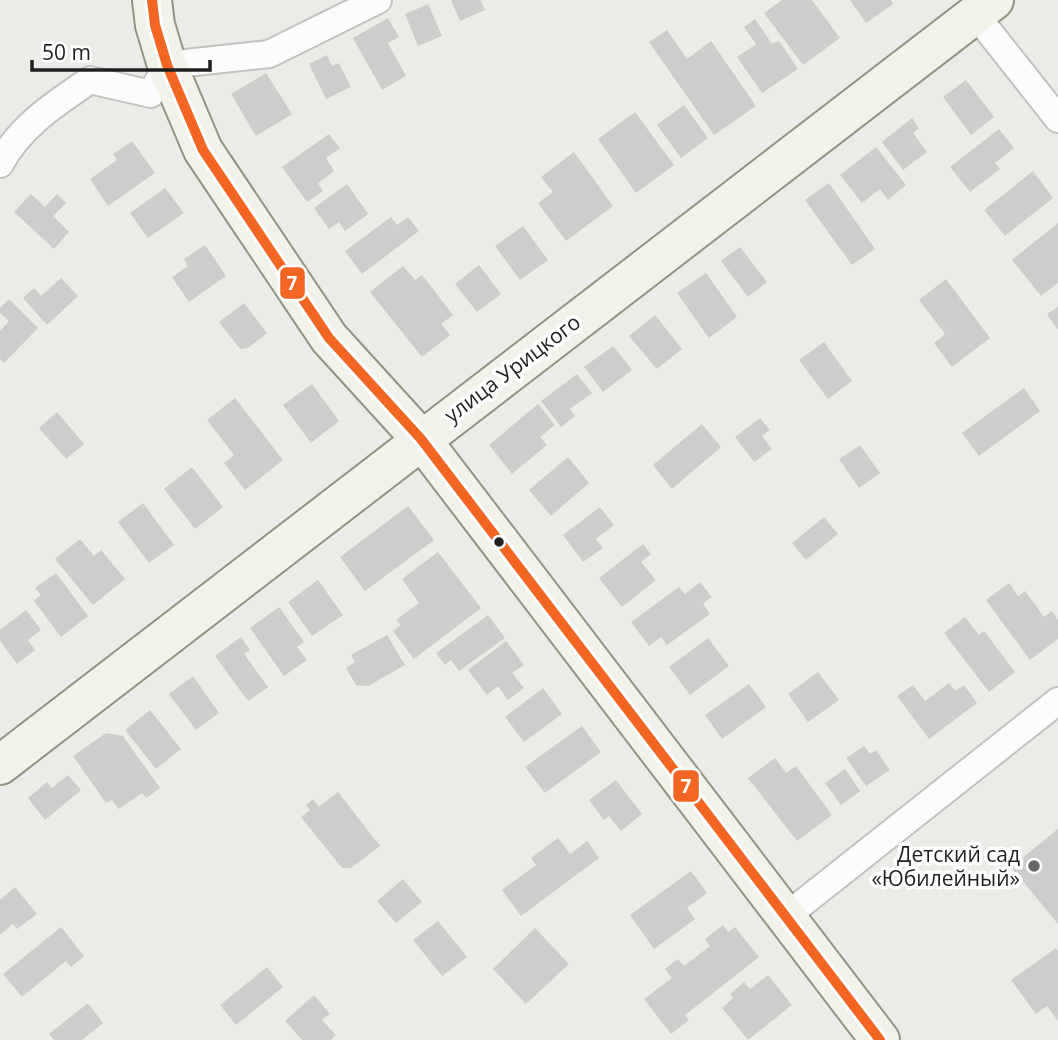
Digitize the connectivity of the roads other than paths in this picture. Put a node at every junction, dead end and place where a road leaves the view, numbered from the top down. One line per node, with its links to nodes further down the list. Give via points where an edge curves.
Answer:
1 (152, 0): 4 (street)
2 (378, 0): 4 (street, via 269,54)
3 (984, 7): 5 (street); 7 (street, улица Урицкого)
4 (167, 65): 6 (street, via 151,94 90,80 48,108 8,149); 7 (street, via 203,150 329,338)
5 (1058, 120)
6 (0, 164)
7 (421, 439): 9 (street, улица Урицкого); 10 (street)
8 (1058, 701): 10 (street)
9 (0, 765)
10 (785, 917): 11 (street)
11 (880, 1040)

